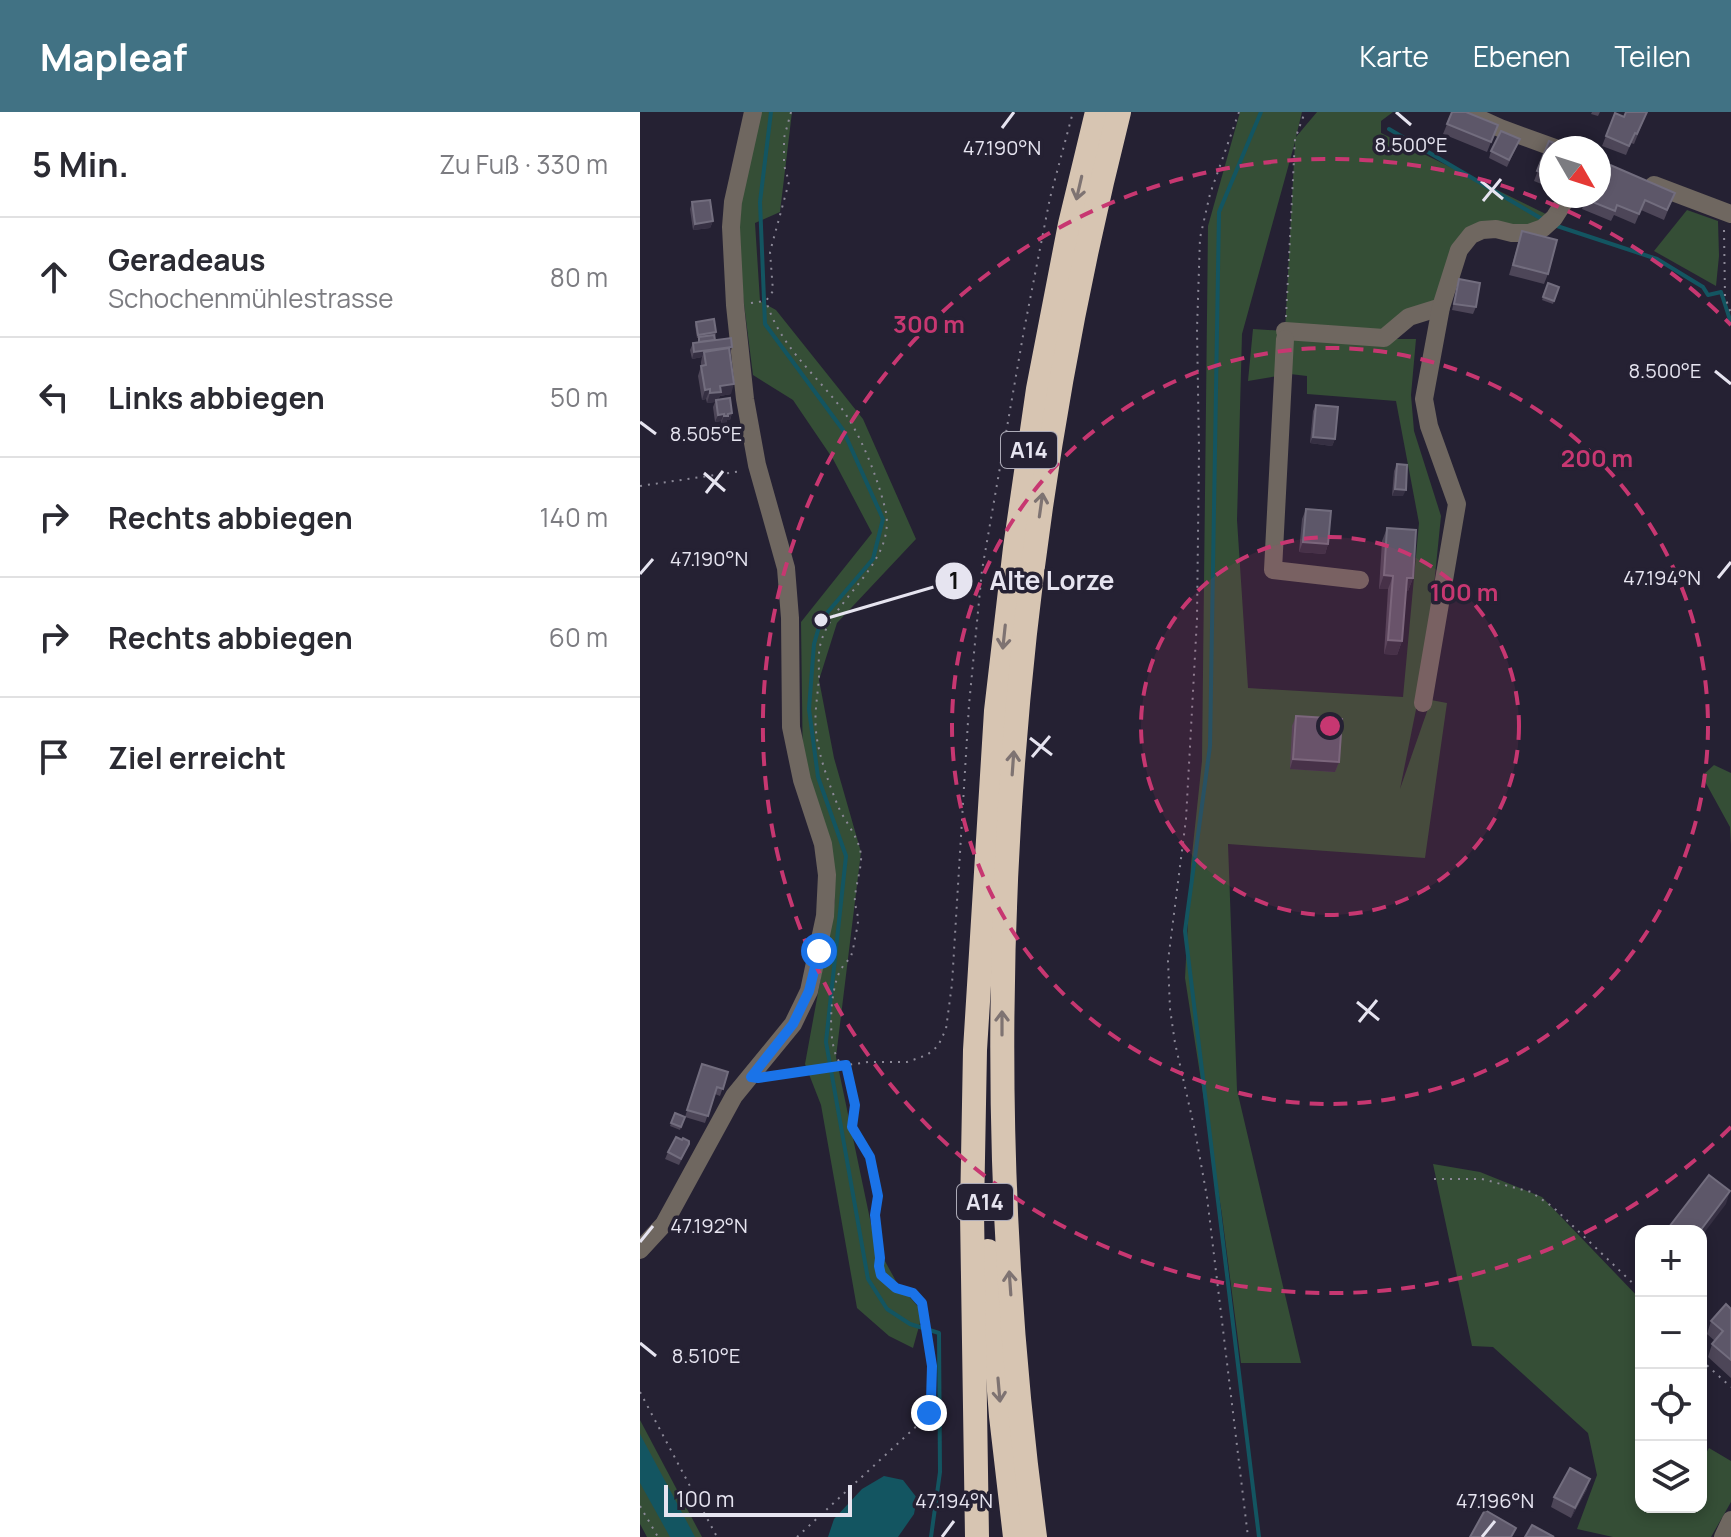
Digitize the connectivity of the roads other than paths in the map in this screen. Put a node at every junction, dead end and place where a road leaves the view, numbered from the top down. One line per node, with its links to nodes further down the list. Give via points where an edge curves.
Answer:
1 (753, 112): 13 (street, via 733,202 735,305 757,465 786,568 791,727 823,844 825,916 809,991 793,1024 734,1096 664,1224)
2 (1097, 112): 12 (highway, A14, one-way to 12, via 1054,304 1027,460 1002,656)
3 (1119, 112): 17 (highway, A14, one-way to 3, via 1016,1360 1004,1161 1007,861 1020,671 1045,476 1077,296)
4 (1465, 112): 5 (street)
5 (1539, 142)
6 (1641, 180): 8 (street)
7 (1560, 208): 9 (street, via 1543,228 1529,233 1496,229 1471,235 1459,250)
8 (1728, 213)
9 (1441, 307): 10 (street, via 1409,317 1384,338 1285,335 1273,570); 11 (street, via 1424,399 1457,504)
10 (1360, 580)
11 (1423, 703)
12 (986, 865): 15 (highway, via 973,1143); 16 (highway, A14, one-way to 16, via 985,1194)
13 (640, 1250)
14 (1731, 1520): 18 (street)
15 (977, 1533)
16 (1015, 1537)
17 (1035, 1537)
18 (1723, 1537)

